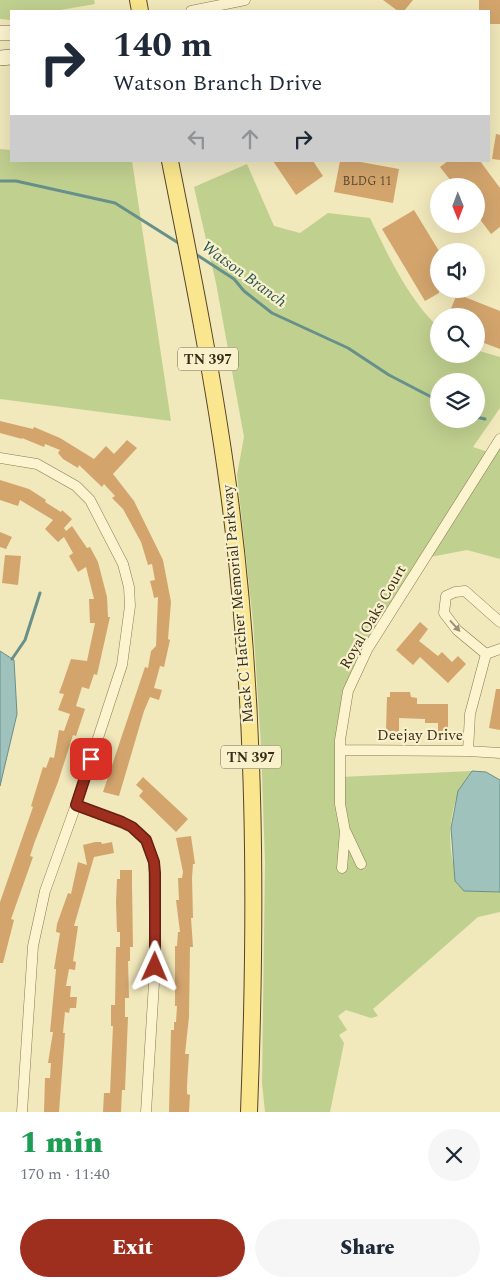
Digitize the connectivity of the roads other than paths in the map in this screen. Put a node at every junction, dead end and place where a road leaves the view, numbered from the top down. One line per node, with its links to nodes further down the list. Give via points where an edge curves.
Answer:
1 (245, 0): 2 (street)
2 (196, 10)
3 (170, 162): 18 (main road, Mack C Hatcher Memorial Parkway / TN 397, via 201,314 229,494 249,719 254,842)
4 (500, 439): 9 (street, Royal Oaks Court, via 368,648 348,691)
5 (0, 458): 12 (street, via 37,464 86,495 123,564 129,587 130,606 122,665)
6 (500, 622): 8 (street, one-way to 8, via 465,591 446,596 444,613)
7 (500, 649): 8 (street)
8 (486, 654): 10 (street, via 470,714)
9 (340, 750): 10 (street, Deejay Drive); 13 (street, Royal Oaks Court, via 340,804)
10 (468, 750): 11 (street, Deejay Drive)
11 (500, 753)
12 (76, 805): 16 (street, via 45,891 33,946); 17 (street, via 132,827 146,840 154,862 155,976)
13 (345, 831): 14 (street, Royal Oaks Court); 15 (street, Royal Oaks Court)
14 (361, 864)
15 (342, 868)
16 (22, 1112)
17 (146, 1112)
18 (249, 1112)

